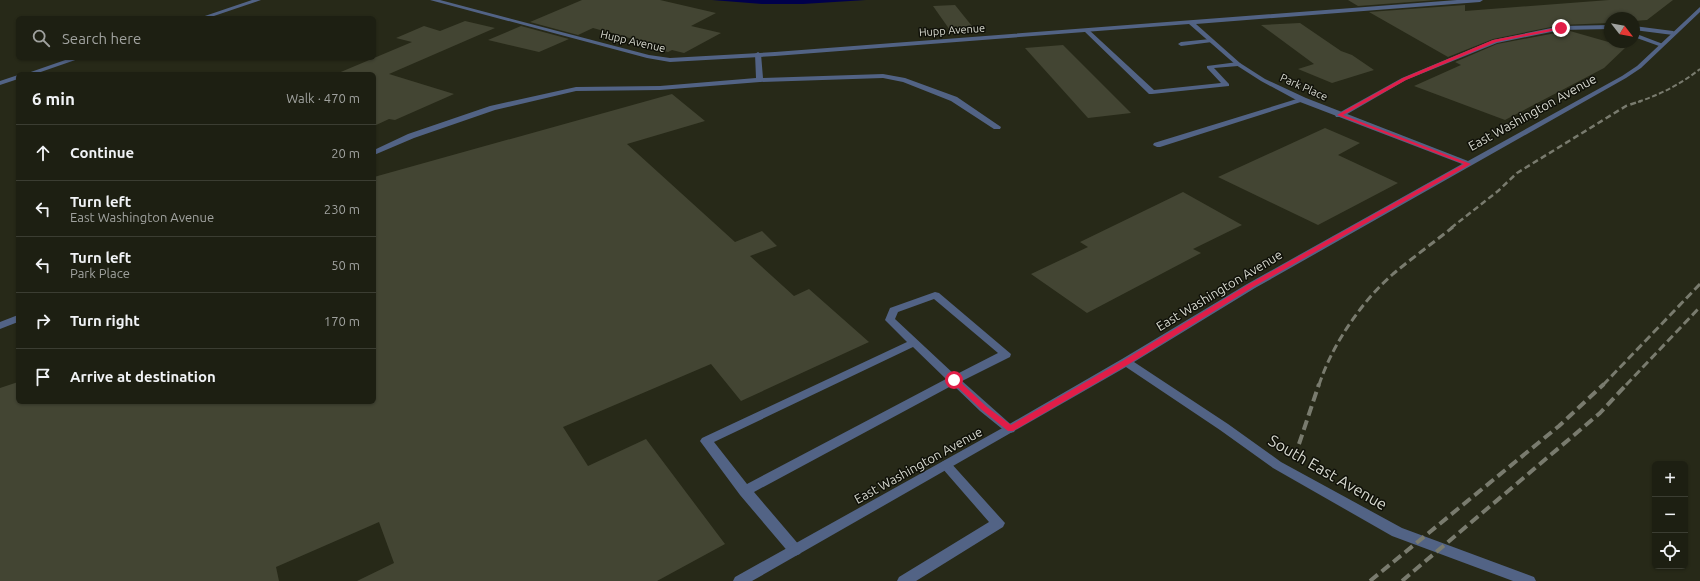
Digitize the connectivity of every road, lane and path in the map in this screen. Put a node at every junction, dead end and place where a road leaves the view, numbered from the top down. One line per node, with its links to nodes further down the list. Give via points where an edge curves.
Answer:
1 (258, 0): 5 (street)
2 (433, 0): 15 (street, Hupp Avenue, via 660,60)
3 (1480, 0): 6 (street, Hupp Avenue)
4 (1700, 8): 10 (street, East Washington Avenue)
5 (208, 16)
6 (1190, 22): 9 (street, Hupp Avenue); 12 (street, Park Place)
7 (1604, 27): 23 (street, via 1561,28 1495,41 1404,79)
8 (1640, 29): 10 (street)
9 (1086, 30): 15 (street, Hupp Avenue); 17 (street, via 1152,92 1227,85 1209,67)
10 (1673, 33): 14 (street, East Washington Avenue)
11 (1640, 37): 14 (street)
12 (1210, 41): 13 (street); 17 (street, Park Place)
13 (1181, 44)
14 (1661, 45): 27 (street, East Washington Avenue, via 1639,67 1624,77)
15 (758, 54): 20 (street)
16 (72, 60): 18 (street)
17 (1238, 64): 22 (street, Park Place, via 1262,80)
18 (34, 72)
19 (16, 78): 21 (street)
20 (760, 80): 24 (street, via 883,76 905,80 954,99); 26 (street, via 660,88 576,89 493,108 411,136)
21 (0, 83)
22 (1303, 100): 23 (street, Park Place); 25 (street)
23 (1339, 115): 27 (street, Park Place)
24 (998, 127)
25 (1157, 145)
26 (376, 152)
27 (1468, 164): 31 (street, East Washington Avenue, via 1251,286)
28 (16, 319): 29 (street)
29 (0, 326)
30 (913, 343): 32 (street); 32 (street, via 890,320 894,310 935,295 1006,354); 35 (street, via 706,441)
31 (1126, 362): 33 (street, East Washington Avenue); 39 (street, South East Avenue, via 1277,465 1397,532)
32 (954, 380): 33 (street); 35 (street)
33 (1010, 429): 34 (street, East Washington Avenue)
34 (946, 464): 36 (street, East Washington Avenue); 38 (street, via 998,523)
35 (745, 491): 36 (street)
36 (795, 550): 37 (street, East Washington Avenue)
37 (740, 581)
38 (904, 581)
39 (1529, 581)

